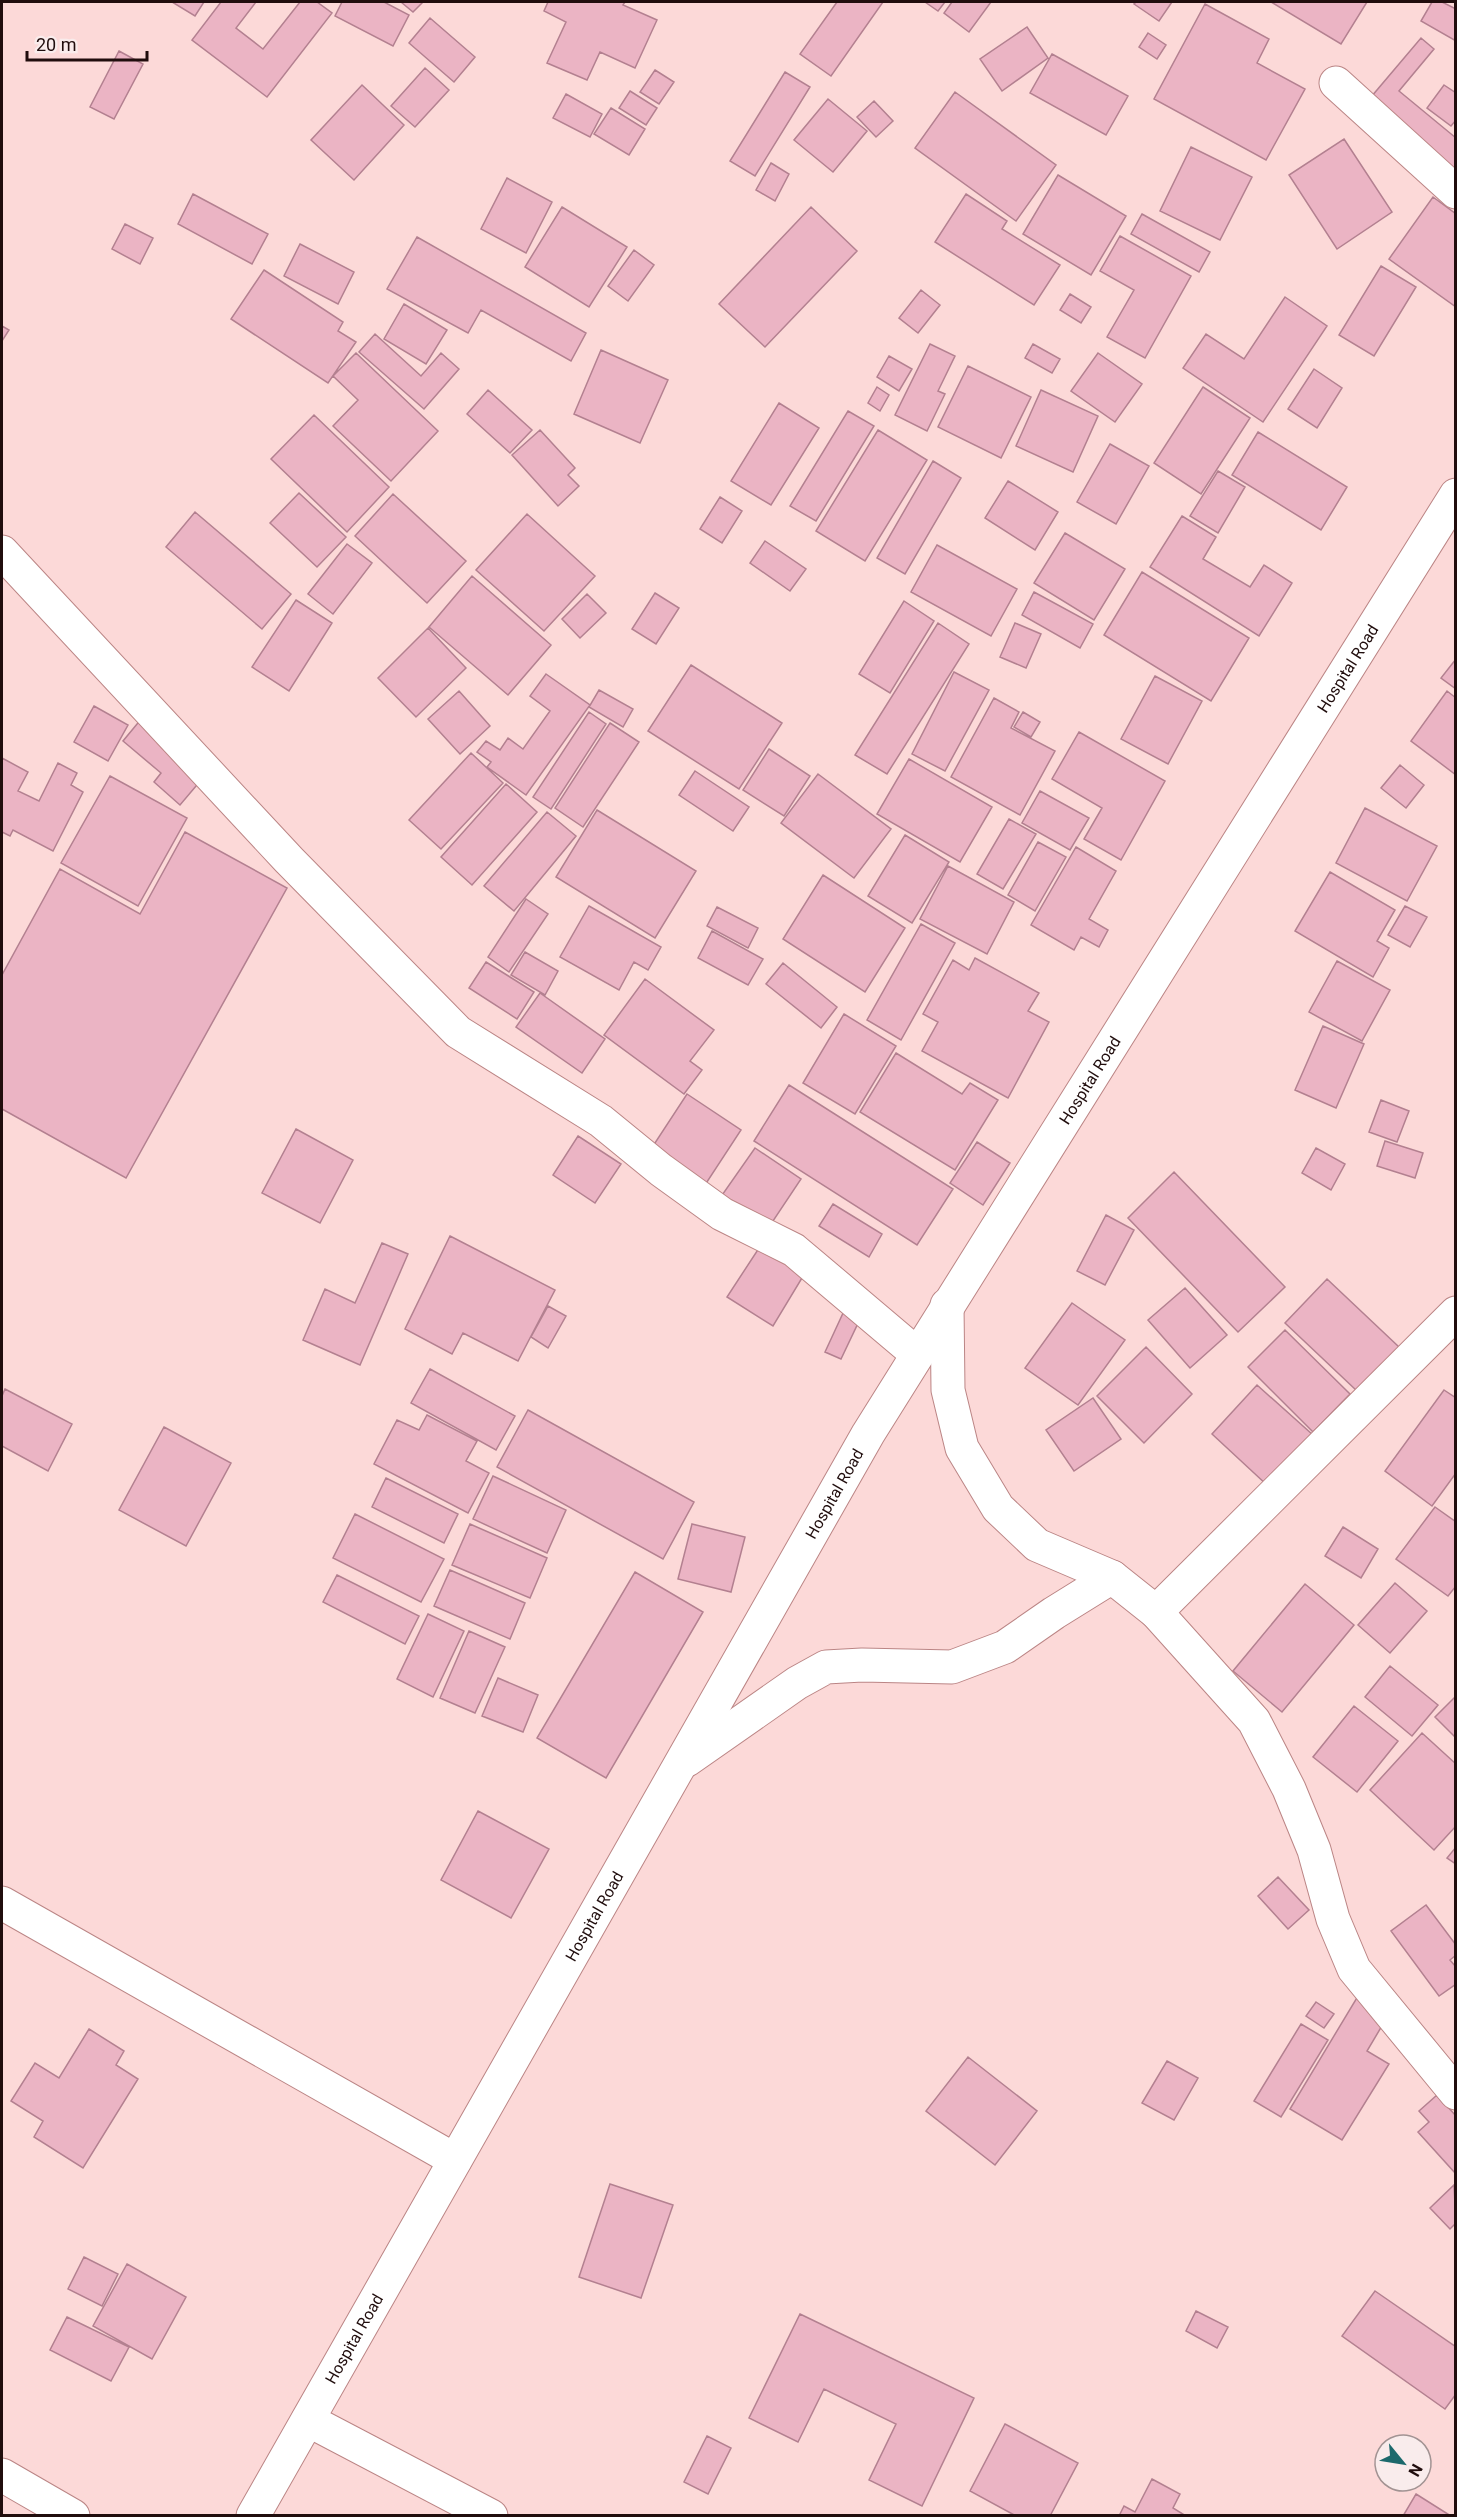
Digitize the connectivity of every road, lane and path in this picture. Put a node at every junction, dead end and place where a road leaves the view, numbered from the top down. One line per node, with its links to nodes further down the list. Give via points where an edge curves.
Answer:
1 (1336, 83): 2 (street)
2 (1455, 192)
3 (1455, 495): 5 (street, Hospital Road)
4 (2, 552): 7 (street, via 289,860 458,1032 601,1121 722,1214 794,1250)
5 (947, 1305): 7 (street, Hospital Road); 8 (street, via 948,1390 962,1448 998,1508 1037,1545)
6 (1455, 1313): 9 (street)
7 (917, 1354): 10 (street, Hospital Road)
8 (1112, 1577): 9 (street); 10 (street, via 1005,1647 952,1667 826,1667)
9 (1156, 1612): 12 (street, via 1254,1721 1289,1789 1314,1850 1333,1919 1354,1969)
10 (680, 1765): 13 (street, Hospital Road)
11 (2, 1903): 13 (street)
12 (1455, 2093)
13 (454, 2160): 14 (street, Hospital Road)
14 (308, 2420): 17 (street, Hospital Road); 18 (street)
15 (2, 2475): 16 (street)
16 (73, 2516)
17 (254, 2516)
18 (491, 2516)

